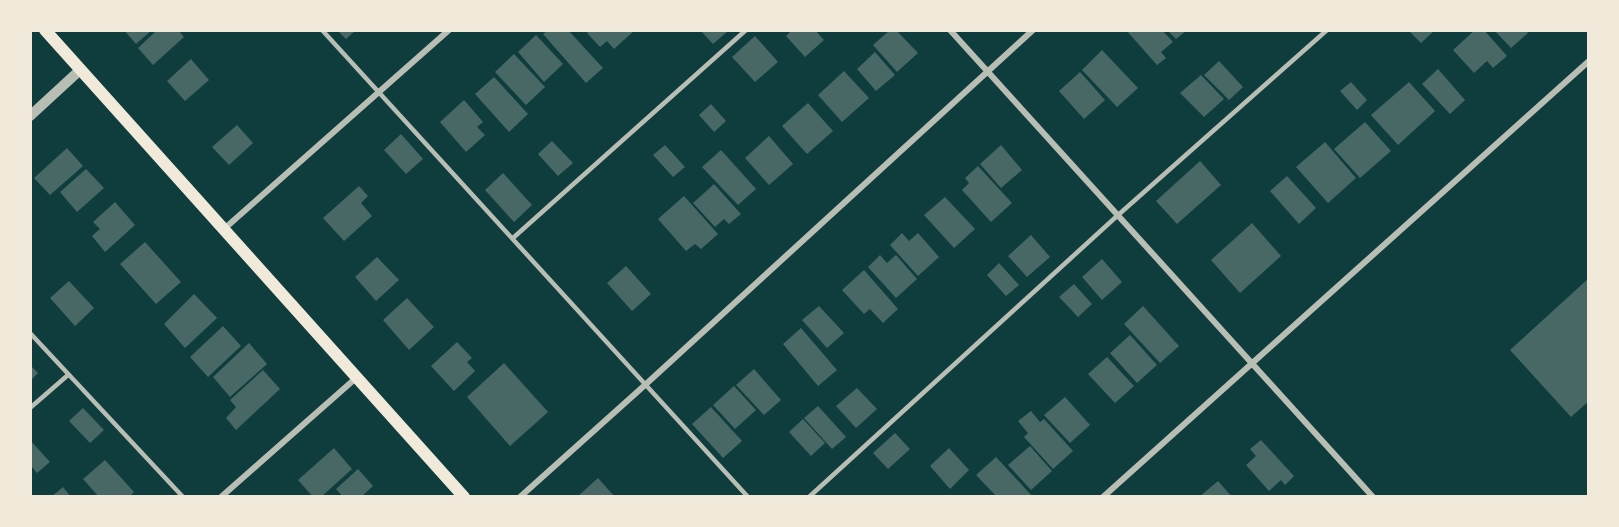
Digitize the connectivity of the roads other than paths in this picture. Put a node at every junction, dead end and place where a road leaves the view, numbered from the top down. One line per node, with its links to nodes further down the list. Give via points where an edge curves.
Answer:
1 (45, 30): 9 (main road)
2 (322, 30): 11 (lane)
3 (449, 30): 11 (street)
4 (746, 30): 15 (lane)
5 (950, 30): 10 (street)
6 (1033, 30): 10 (street)
7 (1327, 30): 13 (lane)
8 (1589, 61): 17 (street)
9 (80, 70): 12 (street); 14 (main road)
10 (987, 71): 13 (street); 20 (street)
11 (379, 93): 14 (street); 15 (lane)
12 (30, 116)
13 (1117, 216): 17 (street); 27 (lane)
14 (224, 229): 19 (main road)
15 (513, 238): 20 (lane)
16 (30, 333): 18 (lane)
17 (1252, 364): 28 (street); 29 (street)
18 (68, 375): 21 (lane); 22 (lane)
19 (356, 378): 23 (street); 24 (main road)
20 (645, 385): 25 (street); 26 (lane)
21 (30, 408)
22 (183, 497)
23 (221, 497)
24 (464, 497)
25 (520, 497)
26 (748, 497)
27 (809, 497)
28 (1103, 497)
29 (1373, 497)

